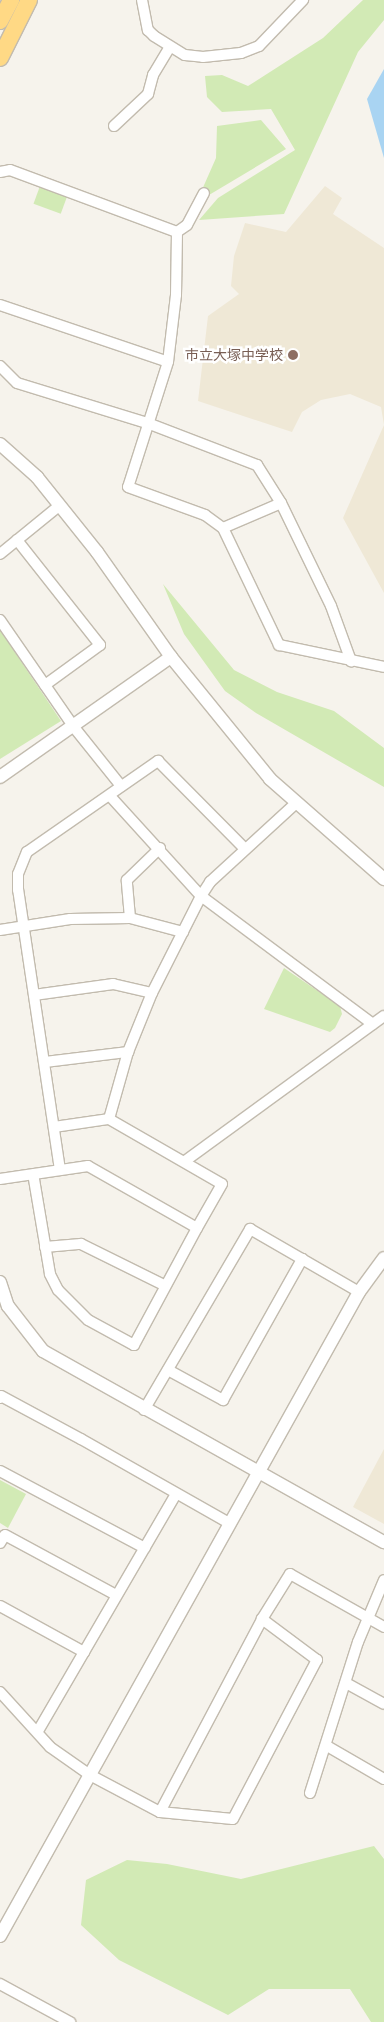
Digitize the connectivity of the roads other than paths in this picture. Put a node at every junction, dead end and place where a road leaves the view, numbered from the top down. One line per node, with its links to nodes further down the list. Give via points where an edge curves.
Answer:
1 (11, 0): 5 (highway)
2 (29, 0): 7 (highway)
3 (142, 0): 6 (street, via 148,30)
4 (303, 0): 6 (street, via 259,46 241,53 203,57 184,55)
5 (0, 21)
6 (169, 48): 8 (street, via 153,74 148,94)
7 (0, 58)
8 (114, 126)
9 (0, 172): 11 (street, via 10,170)
10 (204, 193): 11 (street, via 187,225)
11 (177, 232): 13 (street, via 176,295)
12 (0, 305): 13 (street)
13 (168, 362): 15 (street)
14 (0, 366): 15 (street, via 17,383)
15 (150, 424): 17 (street, via 257,465); 19 (street, via 128,487 205,515)
16 (0, 444): 18 (street, via 37,477)
17 (281, 503): 19 (street); 24 (street, via 331,606)
18 (60, 505): 20 (street); 23 (street)
19 (223, 528): 24 (street, via 279,644)
20 (18, 540): 21 (street); 26 (street, via 100,645)
21 (0, 554)
22 (0, 620): 26 (street)
23 (171, 658): 27 (street); 31 (street, via 270,779)
24 (350, 661): 25 (street)
25 (384, 667)
26 (44, 685): 27 (street)
27 (73, 726): 28 (street); 29 (street)
28 (0, 777)
29 (121, 786): 30 (street); 33 (street, via 158,761)
30 (110, 796): 32 (street); 37 (street, via 27,852 18,874)
31 (295, 804): 33 (street); 34 (street)
32 (160, 848): 35 (street); 36 (street, via 127,880)
33 (245, 849): 35 (street, via 210,882)
34 (384, 879)
35 (201, 896): 39 (street); 43 (street)
36 (130, 918): 37 (street, via 70,919); 39 (street)
37 (24, 927): 38 (street); 41 (street)
38 (0, 930)
39 (183, 932): 40 (street)
40 (152, 993): 41 (street, via 113,984); 44 (street)
41 (34, 995): 45 (street)
42 (384, 1016): 43 (street)
43 (373, 1024): 48 (street)
44 (128, 1052): 45 (street); 46 (street)
45 (45, 1062): 47 (street)
46 (109, 1119): 47 (street); 48 (street)
47 (54, 1127): 49 (street)
48 (185, 1161): 52 (street, via 222,1184)
49 (60, 1170): 50 (street); 52 (street, via 88,1166)
50 (33, 1174): 51 (street); 53 (street)
51 (0, 1179)
52 (197, 1228): 57 (street)
53 (45, 1247): 57 (street, via 81,1244); 57 (street, via 50,1274 74,1308 104,1331 134,1345)
54 (384, 1258): 58 (street)
55 (302, 1259): 58 (street); 60 (street, via 250,1229); 60 (street, via 222,1400)
56 (0, 1282): 59 (street)
57 (164, 1285)
58 (360, 1292): 64 (street)
59 (4, 1308): 62 (street, via 43,1351)
60 (168, 1370): 62 (street)
61 (0, 1398): 65 (street, via 65,1430)
62 (144, 1410): 64 (street)
63 (0, 1471): 69 (street)
64 (260, 1473): 66 (street); 67 (street)
65 (176, 1494): 66 (street); 69 (street)
66 (229, 1523): 82 (street)
67 (384, 1542)
68 (0, 1543): 71 (street, via 5,1535)
69 (145, 1548): 71 (street)
70 (384, 1580): 73 (street)
71 (116, 1595): 76 (street)
72 (0, 1606): 76 (street)
73 (368, 1618): 74 (street, via 290,1574); 75 (street); 77 (street)
74 (262, 1619): 85 (street); 85 (street, via 317,1660 314,1669 233,1819)
75 (384, 1627)
76 (84, 1652): 80 (street)
77 (346, 1683): 79 (street); 81 (street)
78 (0, 1692): 80 (street)
79 (384, 1704)
80 (38, 1731): 82 (street, via 50,1747)
81 (327, 1746): 83 (street); 84 (street)
82 (90, 1775): 85 (street); 86 (street)
83 (384, 1779)
84 (310, 1793)
85 (160, 1812)
86 (0, 1936)
87 (0, 1984): 88 (street)
88 (70, 2022)

